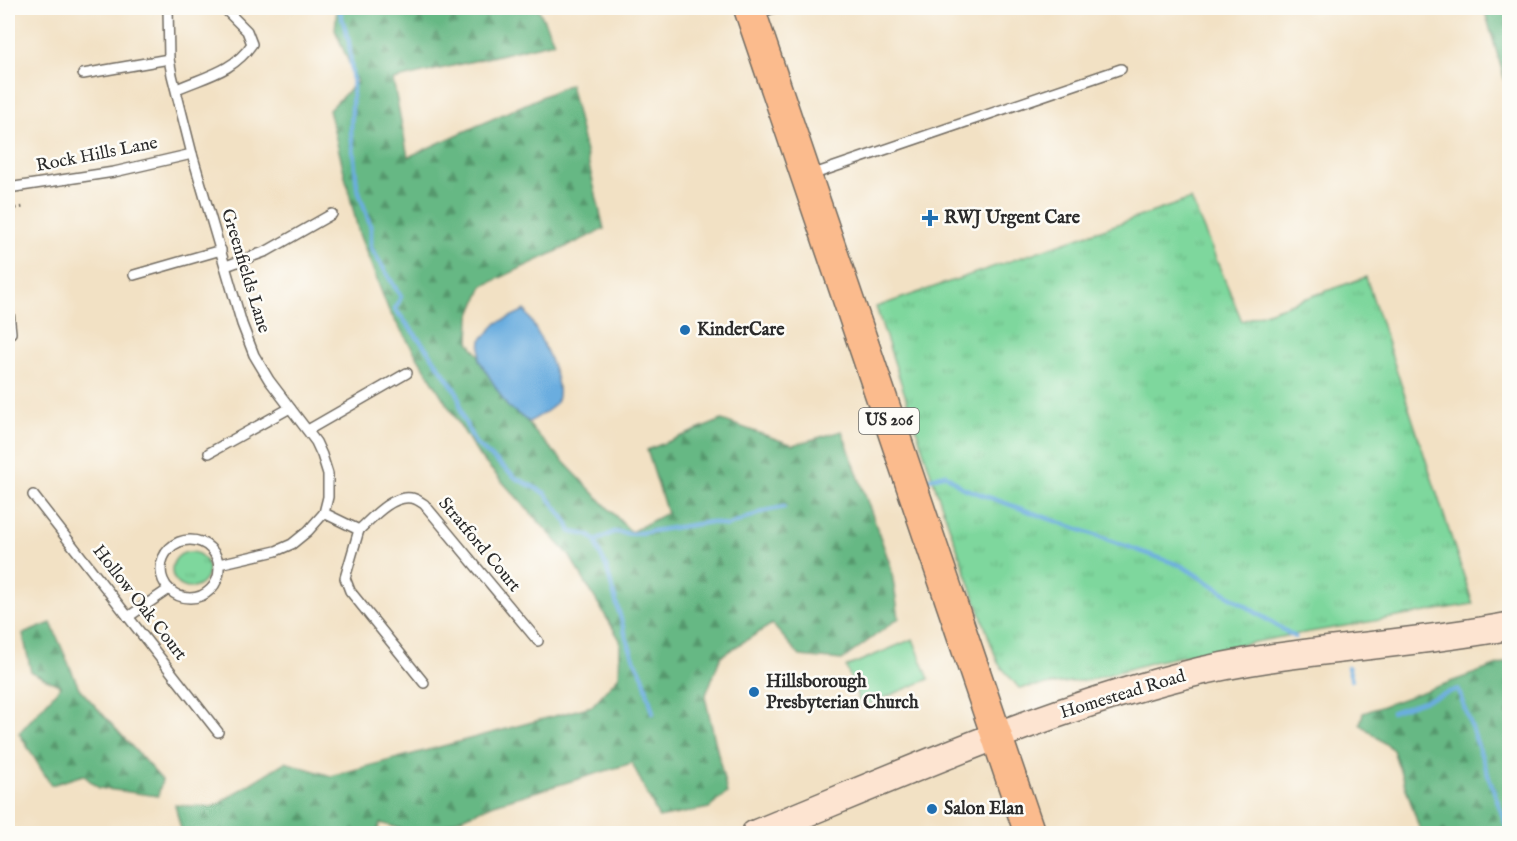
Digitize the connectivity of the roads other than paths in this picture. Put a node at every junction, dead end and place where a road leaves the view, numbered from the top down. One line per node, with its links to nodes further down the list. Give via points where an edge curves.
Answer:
1 (168, 8): 4 (lane, Greenfields Lane)
2 (225, 8): 7 (lane, via 252,44 242,58 216,75)
3 (758, 10): 9 (main road, US 206)
4 (168, 58): 6 (lane); 7 (lane, Greenfields Lane)
5 (1121, 69): 9 (lane)
6 (83, 74)
7 (177, 89): 8 (lane, Greenfields Lane)
8 (192, 154): 10 (lane, Rock Hills Lane, via 114,172); 12 (lane, Greenfields Lane)
9 (806, 177): 31 (main road, US 206)
10 (8, 188)
11 (332, 214): 13 (lane, via 267,251)
12 (221, 250): 13 (lane, Greenfields Lane); 14 (lane)
13 (226, 266): 18 (lane, Greenfields Lane, via 254,355)
14 (134, 275)
15 (8, 302): 16 (lane)
16 (11, 333)
17 (407, 373): 19 (lane)
18 (290, 408): 19 (lane, Greenfields Lane); 20 (lane)
19 (308, 430): 22 (lane, Greenfields Lane, via 328,474)
20 (209, 453)
21 (33, 495): 26 (lane, Hollow Oak Court)
22 (324, 513): 23 (lane); 24 (lane, via 292,544)
23 (359, 530): 28 (lane, Stratford Court, via 389,505 413,497 424,504); 29 (lane, via 345,578 350,591)
24 (219, 564): 25 (lane, via 216,582 203,595 185,598); 25 (lane, via 209,547 201,542 181,541 172,546 161,562 163,581)
25 (169, 590): 26 (lane)
26 (128, 617): 30 (lane, Hollow Oak Court)
27 (1509, 626): 31 (street, Homestead Road, via 1286,657 1182,676)
28 (538, 640)
29 (424, 683)
30 (218, 732)
31 (997, 735): 32 (street, Homestead Road); 33 (main road, US 206)
32 (755, 834)
33 (1030, 834)

